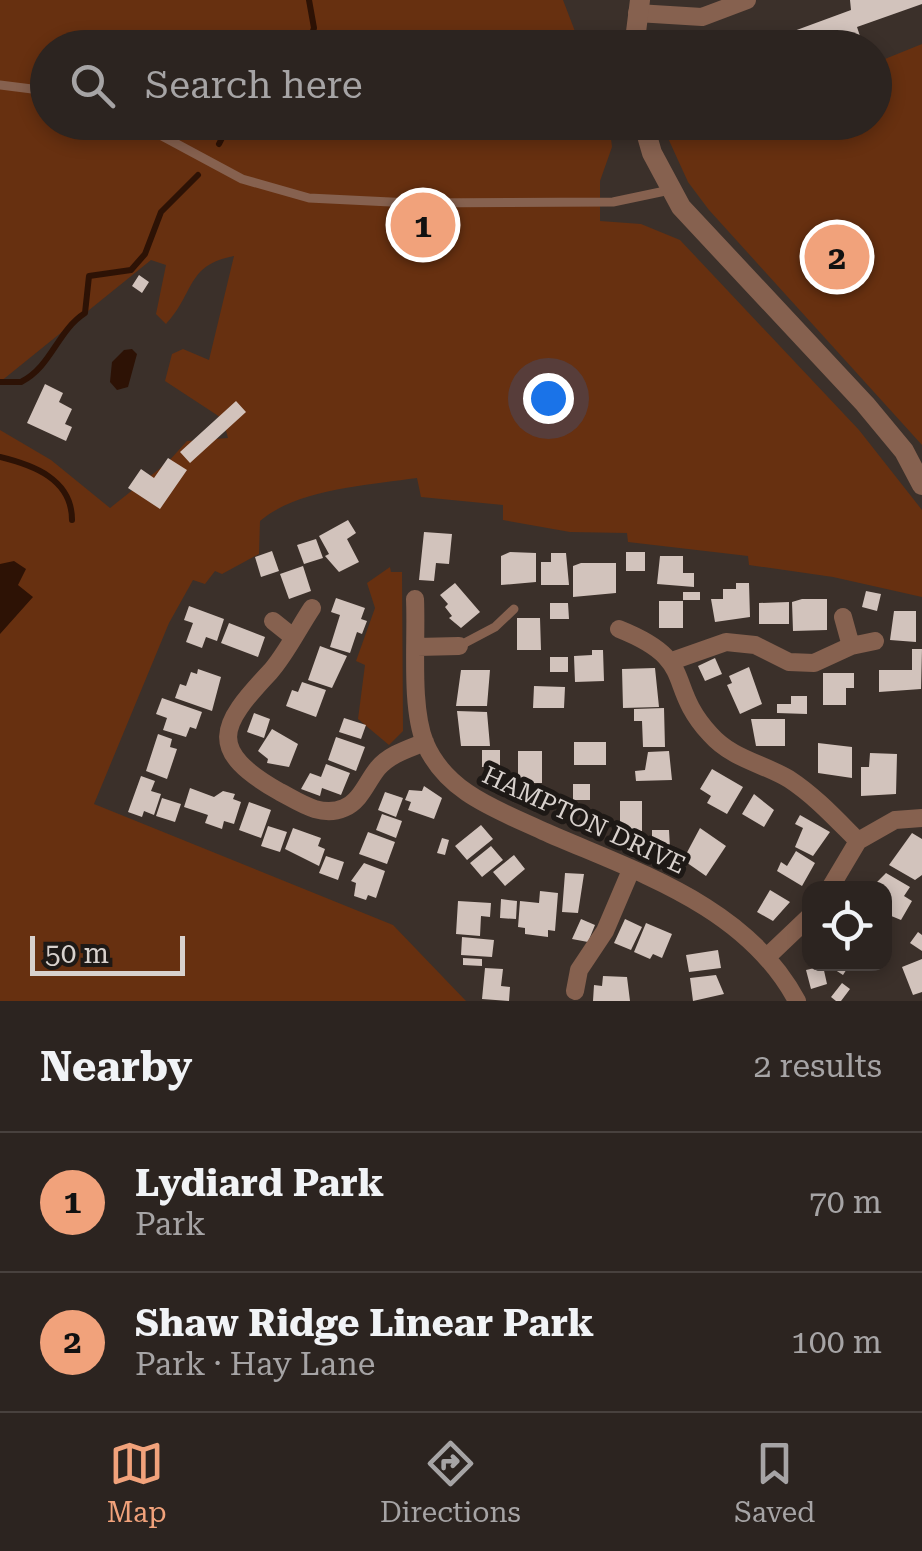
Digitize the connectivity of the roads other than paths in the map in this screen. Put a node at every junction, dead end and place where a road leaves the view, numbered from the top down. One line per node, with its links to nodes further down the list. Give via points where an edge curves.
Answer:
1 (747, 0): 2 (street, via 702,17)
2 (638, 6)
3 (0, 85): 4 (lane)
4 (30, 89)
5 (170, 140): 7 (lane, via 242,178 309,198 613,202)
6 (650, 140): 7 (street)
7 (670, 190): 8 (street, via 872,412)
8 (922, 485)
9 (415, 599): 19 (street)
10 (312, 608): 15 (street)
11 (514, 608): 17 (lane)
12 (843, 617): 18 (street)
13 (273, 621): 15 (street)
14 (619, 629): 20 (street, via 654,644)
15 (293, 637): 21 (street, via 230,718 226,746 245,770 310,808 334,811 354,802 390,757)
16 (875, 641): 18 (street)
17 (459, 646): 19 (street)
18 (851, 646): 20 (street, via 814,663 726,642)
19 (417, 647): 21 (street)
20 (672, 661): 23 (street, via 708,733 742,759 808,792)
21 (424, 742): 24 (street, HAMPTON DRIVE, via 444,774 469,796)
22 (922, 818): 23 (street, via 895,820)
23 (858, 841): 25 (street)
24 (632, 870): 27 (street, HAMPTON DRIVE, via 702,904); 28 (street, via 605,931 578,970)
25 (834, 881)
26 (802, 924): 27 (street)
27 (767, 957): 29 (street, HAMPTON DRIVE)
28 (575, 992)
29 (797, 1001)

